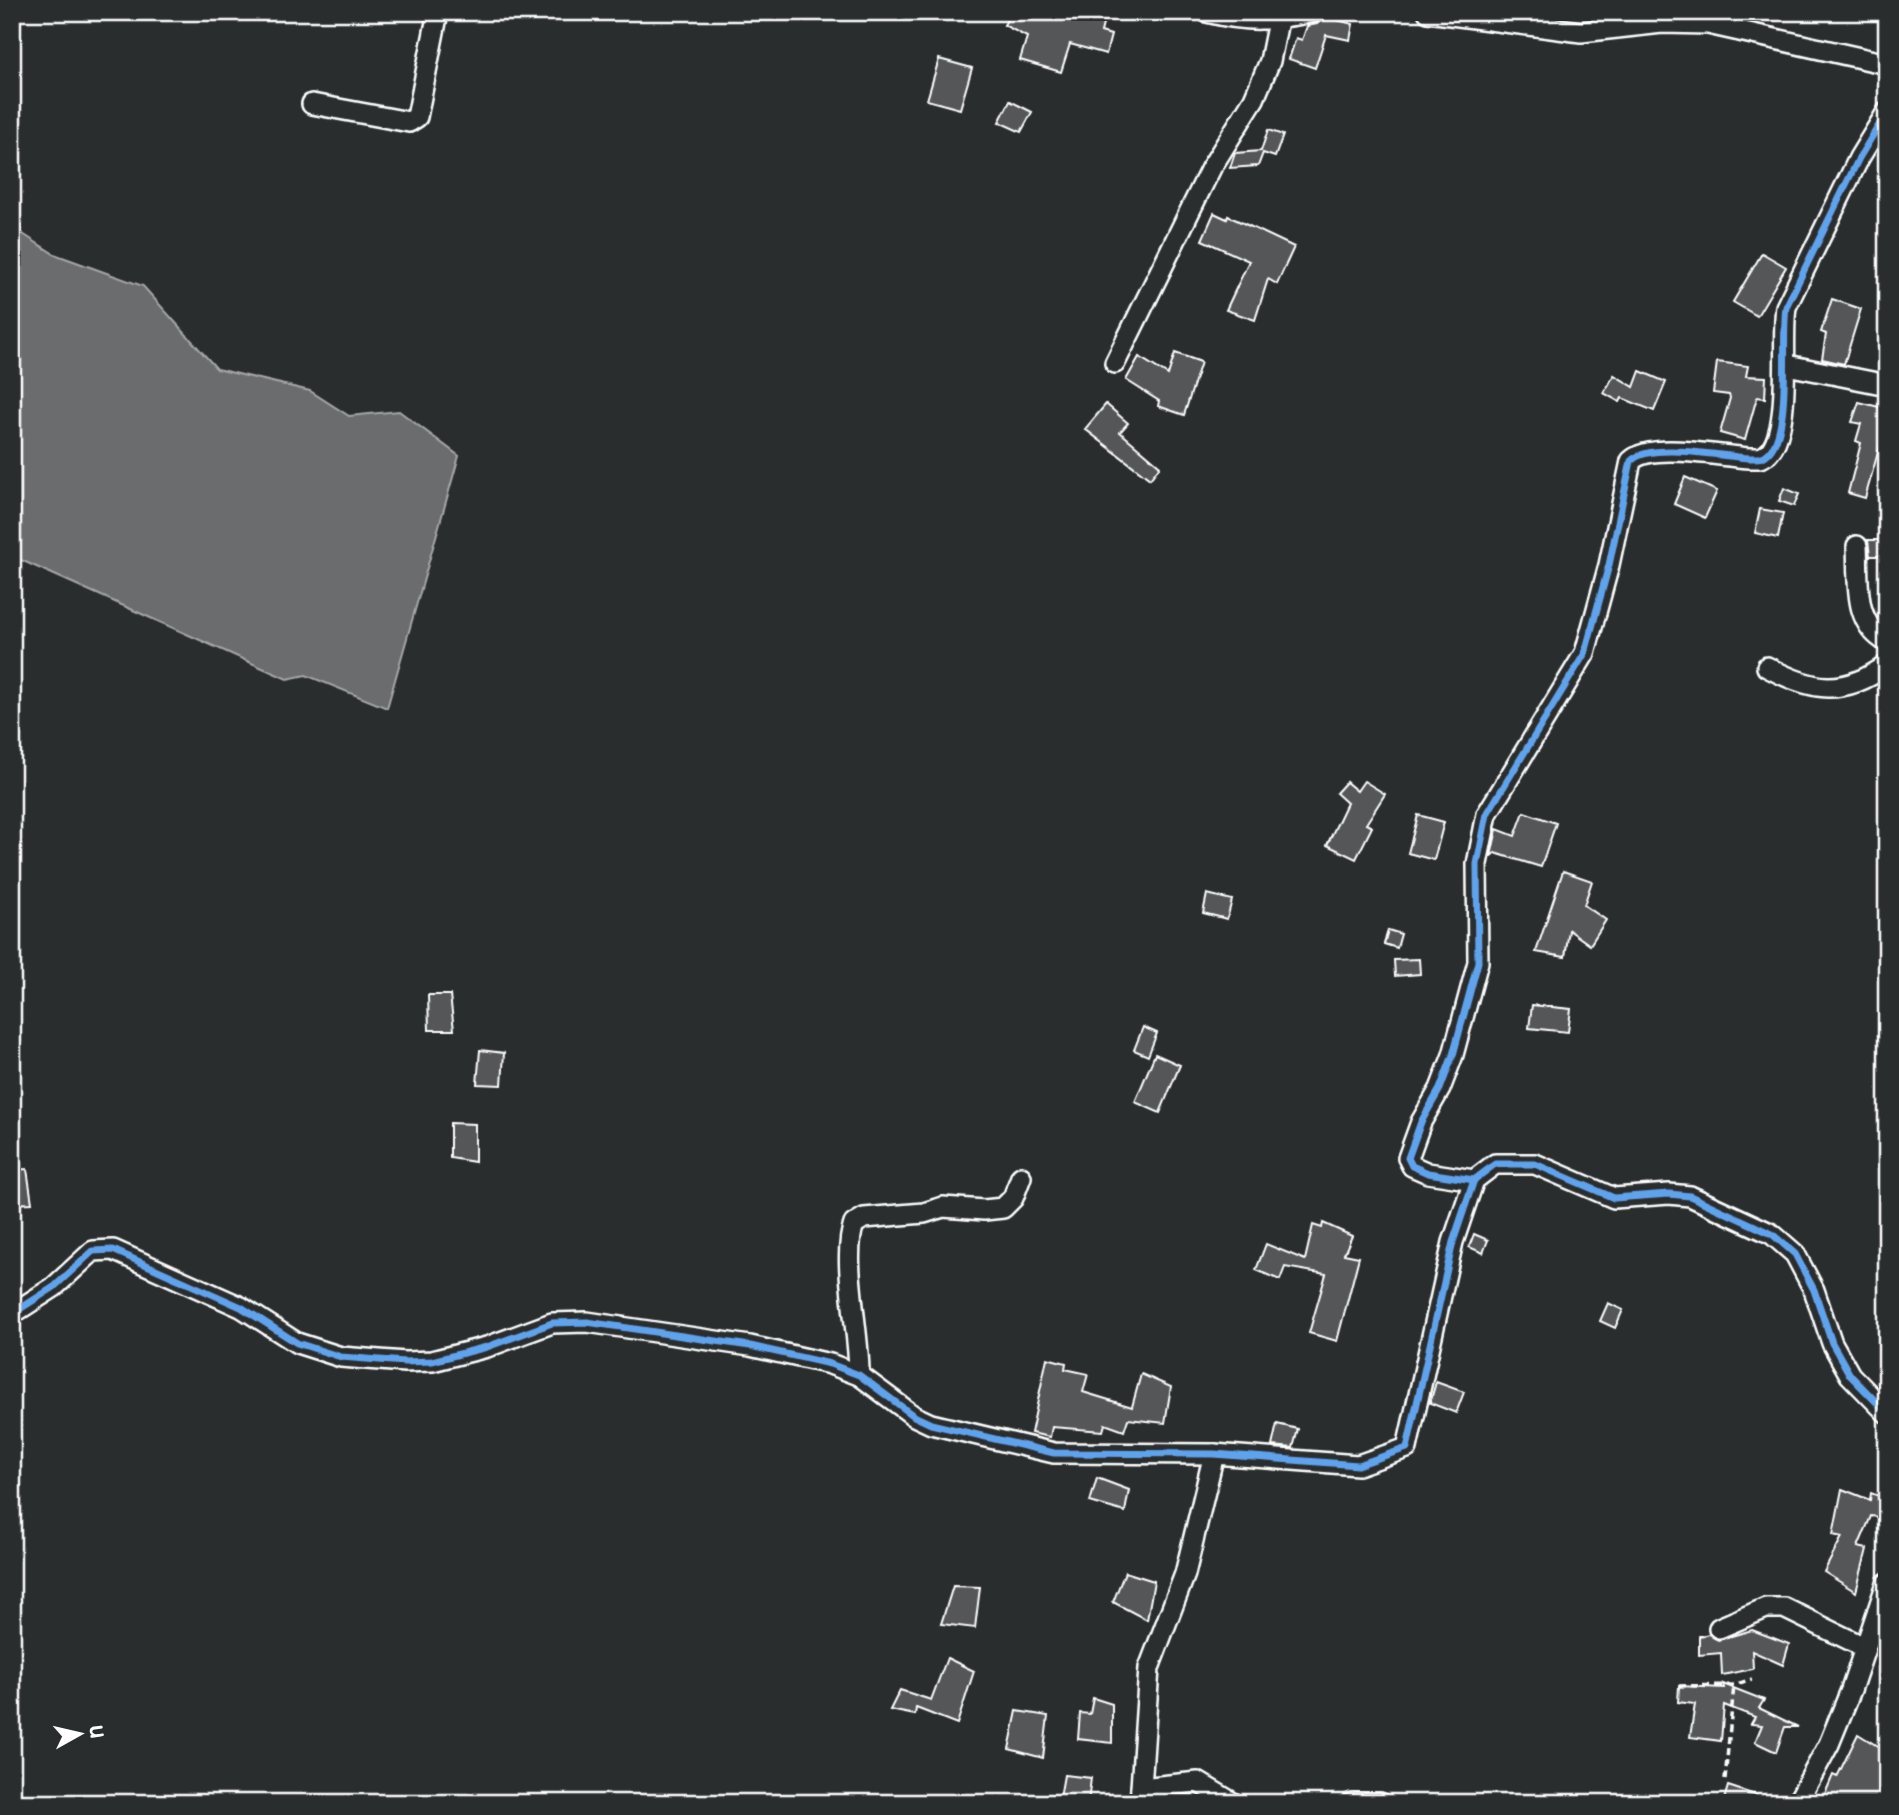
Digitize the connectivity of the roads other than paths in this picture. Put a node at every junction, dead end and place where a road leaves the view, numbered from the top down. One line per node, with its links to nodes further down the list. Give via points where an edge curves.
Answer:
1 (439, 12): 8 (street, via 417,117 409,122)
2 (1206, 12): 6 (street, via 1232,19)
3 (1314, 12): 6 (street)
4 (1429, 12): 5 (street, via 1581,32)
5 (1684, 17): 7 (street)
6 (1278, 20): 10 (street, via 1270,61 1254,99 1211,168)
7 (1887, 64)
8 (312, 104)
9 (1887, 112): 11 (street, via 1793,288 1783,326)
10 (1115, 363)
11 (1787, 365): 12 (street); 18 (street, via 1779,426 1768,454 1750,458 1671,451 1646,453 1631,461 1585,653 1487,814 1477,864 1478,962 1453,1055 1408,1158 1412,1166 1428,1173)
12 (1887, 385)
13 (1857, 546): 14 (street, via 1863,617 1876,636)
14 (1887, 642)
15 (1887, 665): 16 (street, via 1859,681 1831,688 1793,681)
16 (1767, 667)
17 (1021, 1177): 20 (street, via 1013,1198 1003,1208 943,1207 864,1218 854,1224 851,1261)
18 (1474, 1180): 21 (street, via 1495,1164 1535,1164 1614,1198 1690,1196 1756,1224 1795,1254 1850,1375); 22 (street, via 1453,1242 1406,1448 1358,1465)
19 (12, 1314): 20 (street, via 54,1287 93,1251 113,1250 241,1307 297,1343 341,1357 432,1361 569,1320 750,1346)
20 (859, 1375): 22 (street, via 931,1424 1033,1450)
21 (1887, 1413)
22 (1214, 1454): 26 (street, via 1185,1574 1149,1668)
23 (1887, 1583): 25 (street)
24 (1719, 1628): 25 (street, via 1766,1608 1784,1608)
25 (1864, 1647): 30 (street, via 1829,1744)
26 (1140, 1795): 27 (street, via 1198,1782)
27 (1233, 1803)
28 (1352, 1803): 29 (street)
29 (1380, 1803)
30 (1797, 1803)

